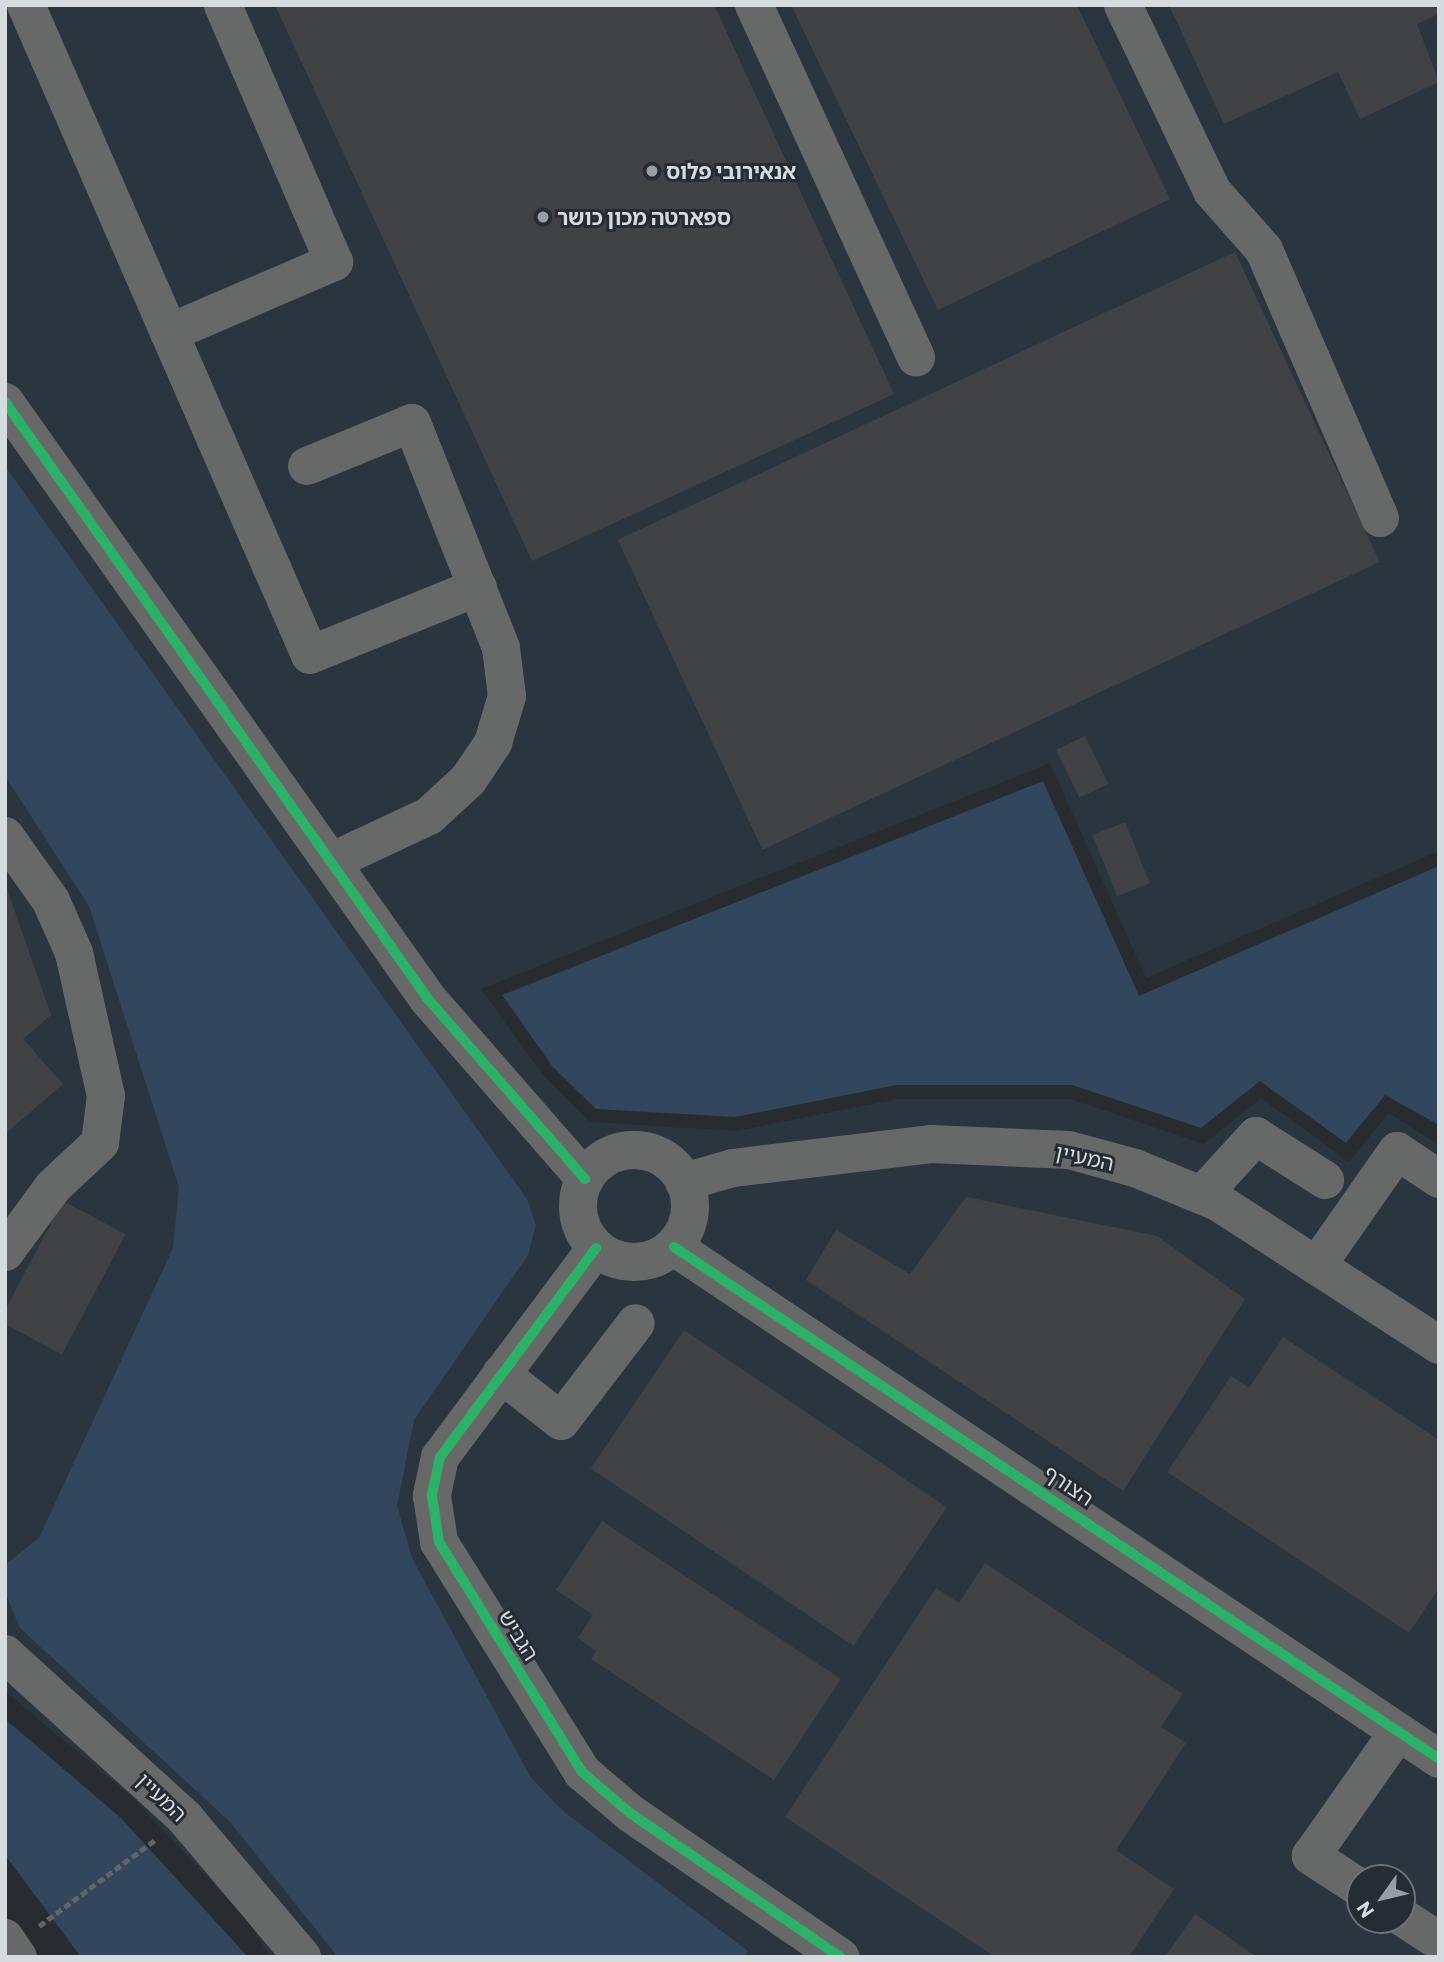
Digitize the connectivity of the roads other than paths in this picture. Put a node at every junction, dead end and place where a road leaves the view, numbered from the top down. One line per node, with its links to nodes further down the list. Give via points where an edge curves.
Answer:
1 (26, 5): 5 (street)
2 (223, 5): 5 (street, via 334,262)
3 (754, 5): 6 (street)
4 (1123, 5): 9 (street, via 1212,191 1264,250)
5 (169, 333): 10 (street, via 310,654)
6 (916, 358)
7 (5, 402): 12 (street)
8 (307, 466): 10 (street, via 412,423)
9 (1380, 519)
10 (478, 587): 12 (street, via 501,648 507,696 493,743 468,779 429,816)
11 (5, 836): 20 (street, via 51,901 74,953 106,1096 100,1143 53,1187)
12 (331, 862): 13 (street, via 428,999)
13 (585, 1179): 16 (street, via 610,1155 644,1150 675,1167); 19 (street, via 579,1215)
14 (1439, 1179): 21 (street, via 1397,1151)
15 (1325, 1180): 17 (street, via 1256,1136)
16 (684, 1182): 17 (street, המעיין, via 733,1168 931,1144 1003,1145 1069,1150); 18 (street, via 690,1216)
17 (1202, 1195): 21 (street, המעיין)
18 (674, 1247): 19 (street, via 660,1257 627,1262); 26 (street, הצורף)
19 (596, 1248): 24 (street, הגביש)
20 (5, 1252)
21 (1318, 1264): 23 (street, המעיין)
22 (636, 1323): 24 (street, via 561,1421)
23 (1439, 1345)
24 (501, 1374): 32 (street, הגביש, via 440,1457 432,1496 439,1542 582,1772 630,1813)
25 (5, 1654): 31 (street, המעיין, via 185,1818)
26 (1398, 1732): 27 (street, הצורף); 28 (street, via 1311,1856)
27 (1439, 1759)
28 (1346, 1879)
29 (1416, 1926): 30 (street)
30 (1439, 1941)
31 (302, 1957)
32 (840, 1957)

